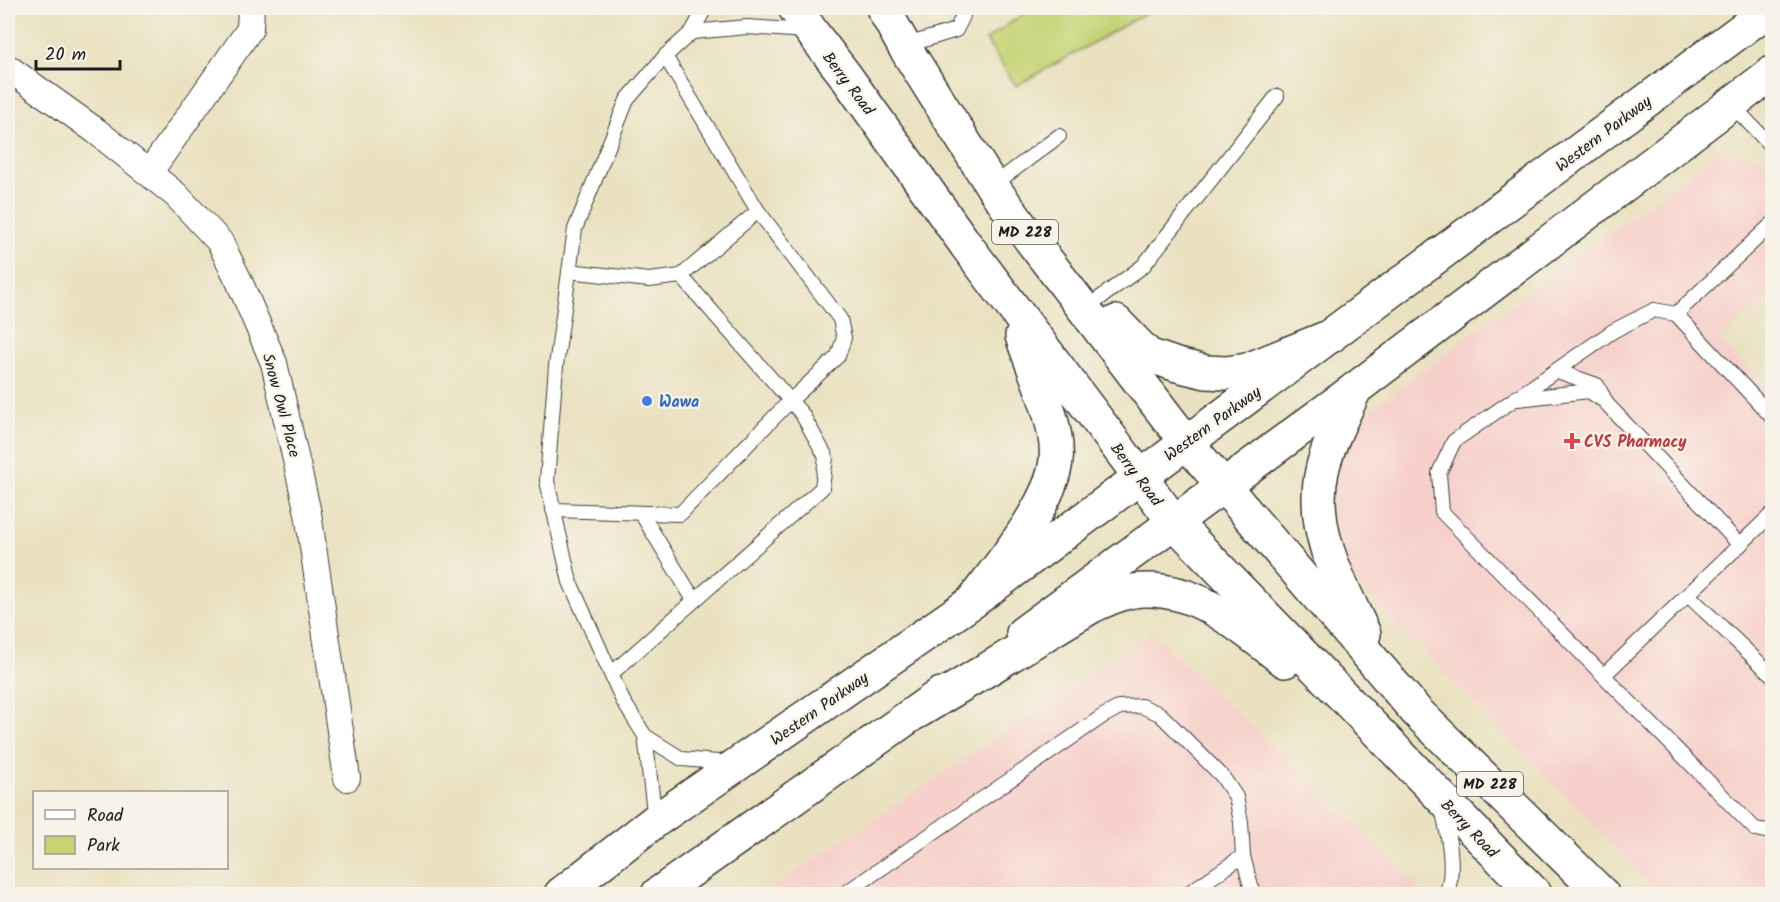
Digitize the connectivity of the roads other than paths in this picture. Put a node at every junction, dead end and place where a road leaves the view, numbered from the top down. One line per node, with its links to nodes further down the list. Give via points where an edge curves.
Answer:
1 (251, 8): 16 (street, via 250,28)
2 (705, 8): 7 (lane)
3 (883, 8): 8 (main road, MD 228)
4 (960, 8): 8 (lane, via 963,16 956,30)
5 (1771, 8): 26 (main road, Western Parkway)
6 (803, 19): 7 (lane); 24 (main road, Berry Road / MD 228)
7 (692, 32): 9 (lane)
8 (904, 46): 17 (main road, MD 228)
9 (665, 56): 18 (lane); 21 (lane, via 627,100 575,229)
10 (8, 68): 16 (street, Snow Owl Place)
11 (1773, 73): 13 (main road)
12 (1277, 96): 23 (lane, via 1143,266)
13 (1731, 104): 15 (lane); 28 (main road)
14 (1059, 136): 17 (lane)
15 (1773, 147)
16 (148, 173): 52 (street, Snow Owl Place, via 177,195 220,242 274,363 309,513)
17 (992, 186): 20 (main road, MD 228)
18 (758, 211): 22 (lane); 30 (lane, via 840,319 844,338 838,356)
19 (1773, 224): 25 (lane)
20 (1031, 240): 23 (main road); 33 (main road, MD 228)
21 (569, 271): 22 (lane, via 649,280); 36 (lane, via 556,366 547,482)
22 (681, 276): 30 (lane)
23 (1096, 301): 26 (main road, via 1148,355 1206,372 1247,370)
24 (1011, 306): 34 (main road, Berry Road / MD 228); 43 (main road, via 1054,433 1056,460 1050,485 1022,535)
25 (1676, 314): 27 (lane, via 1654,310 1613,331); 32 (lane)
26 (1331, 336): 33 (main road, Western Parkway)
27 (1557, 372): 29 (lane); 31 (lane, via 1597,385)
28 (1355, 389): 35 (main road); 44 (main road, via 1322,470 1319,499 1329,560)
29 (1516, 399): 31 (lane, via 1589,391); 46 (lane, via 1454,441 1439,473 1442,512)
30 (790, 401): 37 (lane, via 680,514); 42 (lane, via 802,414 826,457 822,488)
31 (1607, 404): 40 (lane)
32 (1773, 417)
33 (1186, 442): 34 (main road, Western Parkway); 35 (main road, MD 228)
34 (1138, 477): 39 (main road, Berry Road / MD 228); 43 (main road, Western Parkway)
35 (1223, 485): 39 (main road); 44 (main road, MD 228)
36 (553, 510): 37 (lane); 45 (lane, via 570,582)
37 (641, 513): 42 (lane)
38 (1773, 514): 40 (lane)
39 (1174, 522): 48 (main road); 49 (main road, Berry Road / MD 228)
40 (1740, 545): 41 (lane)
41 (1688, 595): 46 (lane); 47 (lane)
42 (694, 600): 45 (lane)
43 (972, 602): 51 (main road, Western Parkway)
44 (1381, 671): 64 (main road, MD 228, via 1446,742)
45 (611, 674): 50 (lane)
46 (1604, 675): 55 (lane, via 1755,829)
47 (1773, 675)
48 (916, 712): 49 (main road, via 1092,606 1120,594 1144,590 1191,598 1215,609); 58 (main road)
49 (1363, 719): 53 (main road, Berry Road / MD 228)
50 (645, 736): 51 (lane, via 682,759); 54 (lane)
51 (738, 764): 54 (main road, Western Parkway)
52 (347, 778)
53 (1439, 797): 62 (lane, via 1448,840 1451,884); 63 (main road, Berry Road / MD 228)
54 (655, 821): 57 (main road, Western Parkway)
55 (1773, 832)
56 (1243, 856): 59 (lane, via 1236,797 1222,776 1160,714 1141,706 1120,707); 60 (lane); 61 (lane)
57 (561, 894)
58 (658, 894)
59 (844, 894)
60 (1187, 894)
61 (1253, 894)
62 (1446, 894)
63 (1535, 894)
64 (1602, 894)

